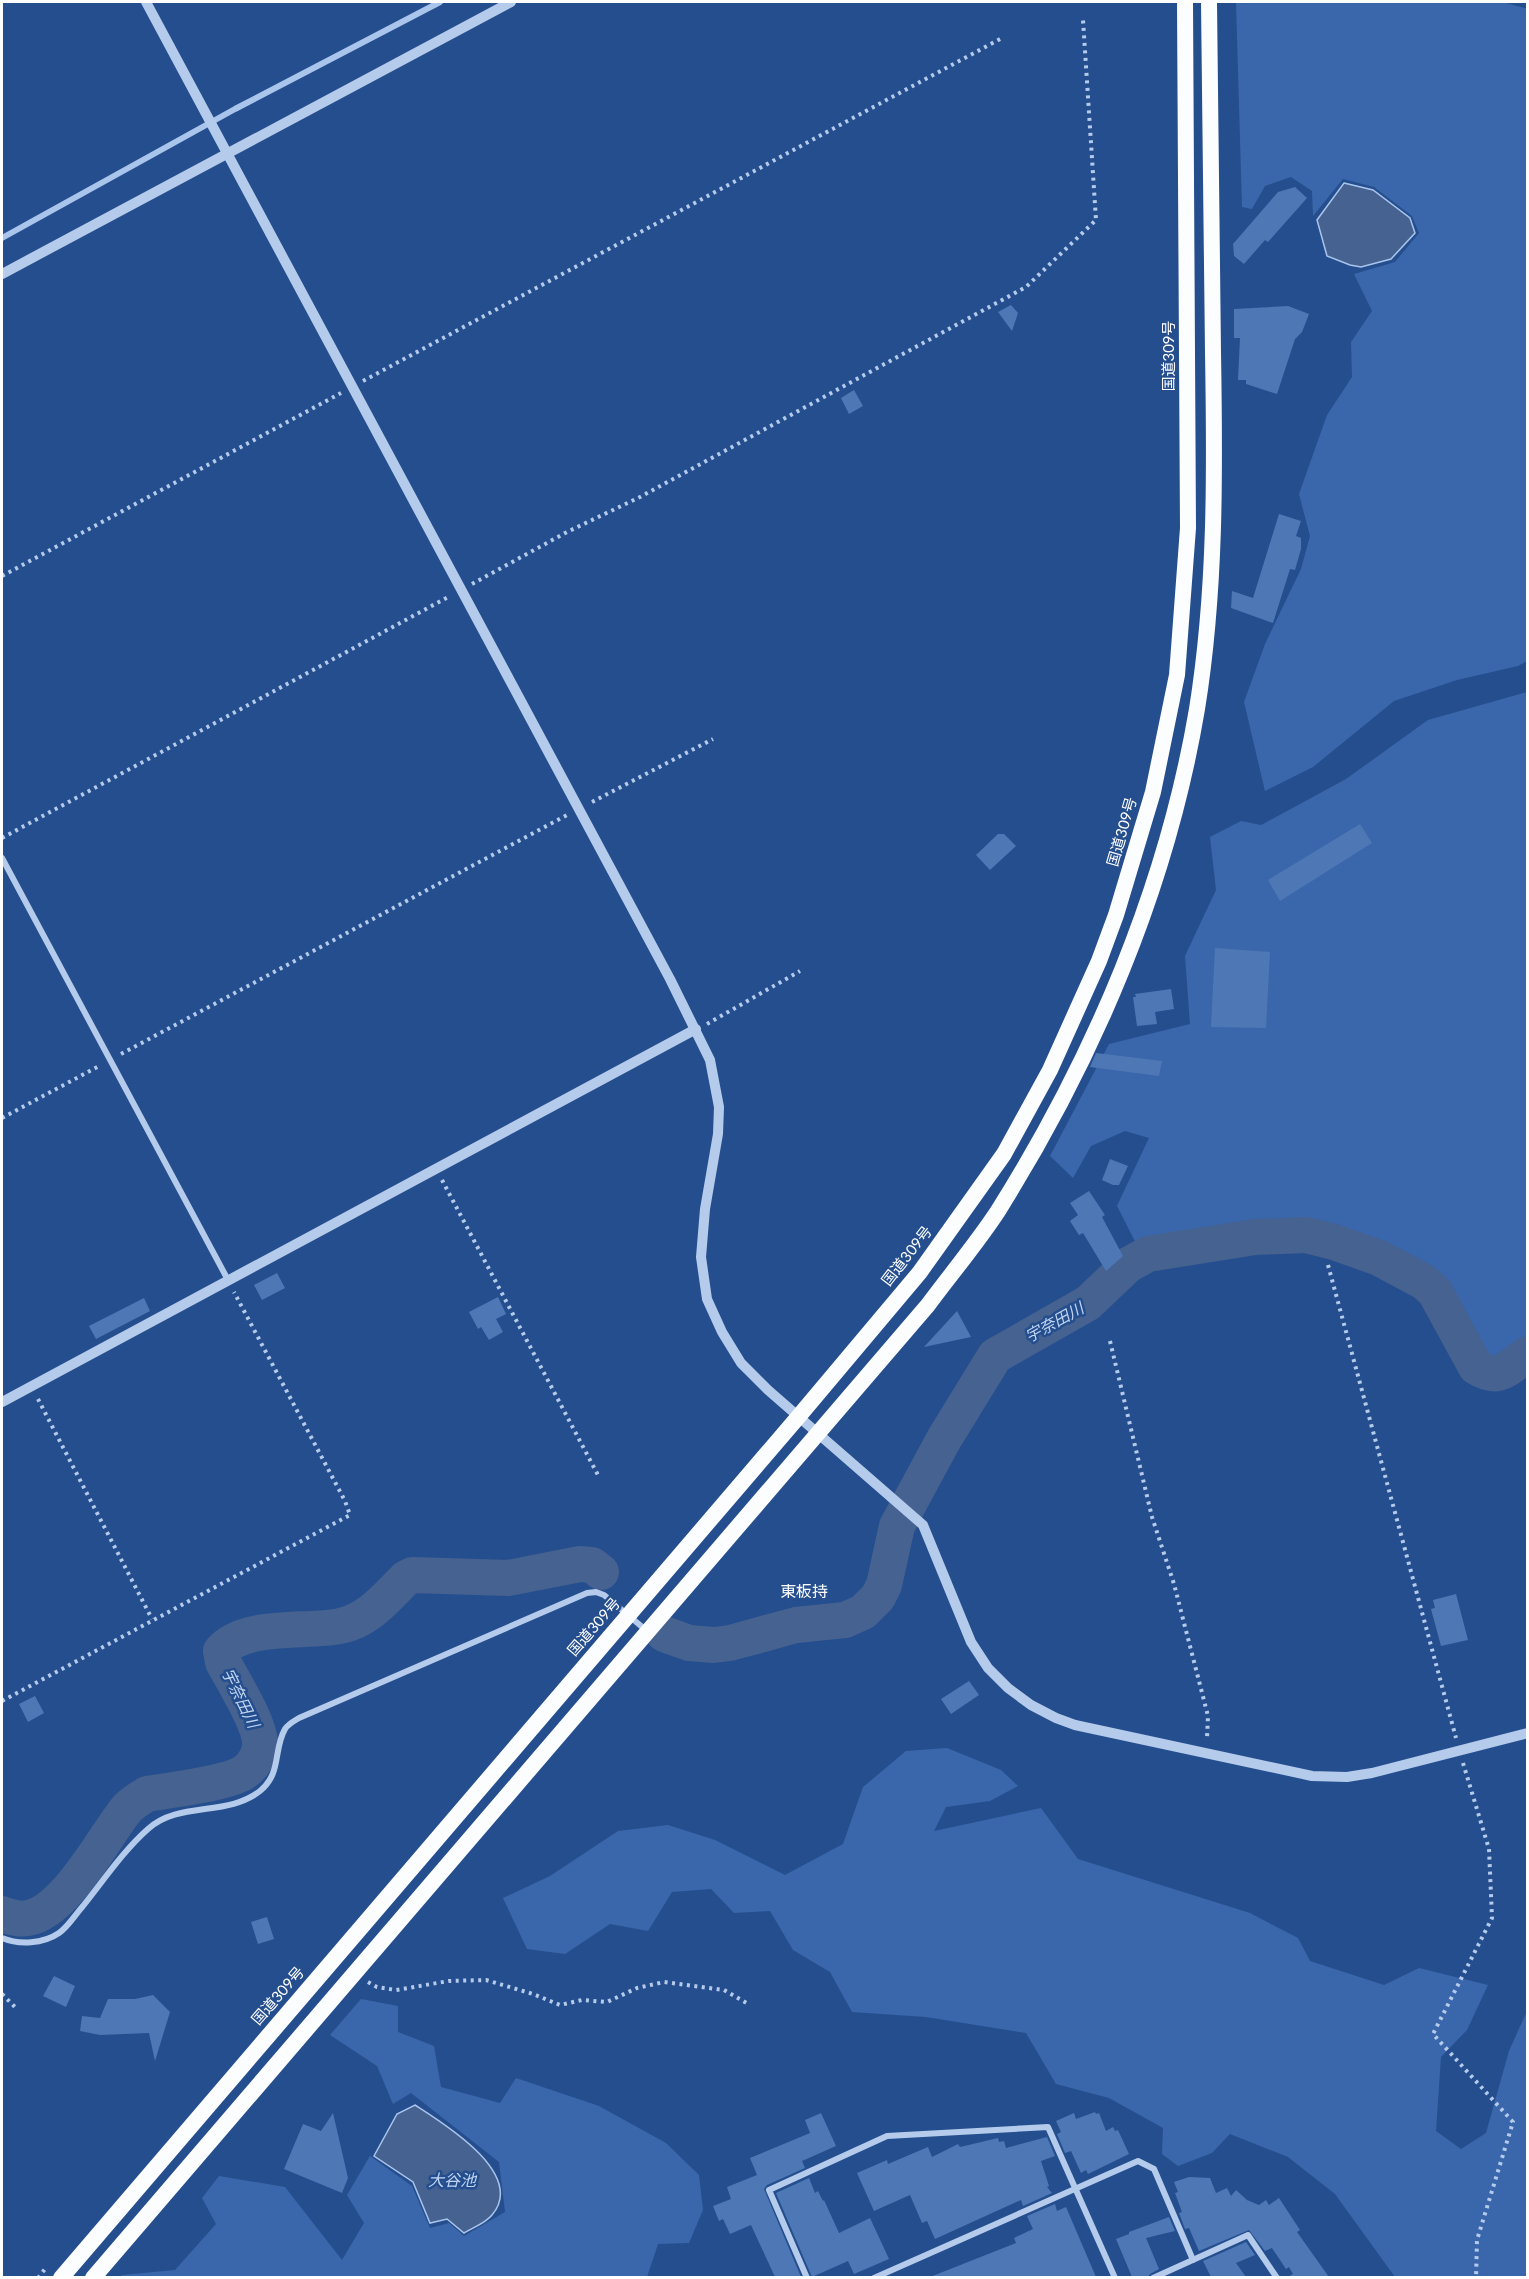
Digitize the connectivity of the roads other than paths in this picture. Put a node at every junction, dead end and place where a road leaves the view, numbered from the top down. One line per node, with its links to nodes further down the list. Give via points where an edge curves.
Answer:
1 (146, 2): 5 (street)
2 (510, 2): 5 (street)
3 (1185, 2): 11 (highway, 国道309号, via 1188,528 1177,675 1150,803 1095,972 1050,1070 1004,1154 920,1272)
4 (1209, 2): 12 (highway, via 1215,496 1206,635 1183,781 1158,867 1103,1017 1039,1140 996,1213 928,1305)
5 (227, 153): 6 (street); 8 (street)
6 (2, 274)
7 (2, 858): 9 (street)
8 (696, 1029): 9 (street); 11 (street, via 710,1060 719,1107 702,1235 707,1299 741,1363)
9 (228, 1280): 10 (street)
10 (2, 1402)
11 (799, 1416): 12 (street); 13 (highway, 国道309号)
12 (819, 1434): 14 (highway); 15 (street, via 922,1525 971,1642 988,1668 1031,1705 1056,1718 1312,1776 1372,1773)
13 (629, 1615): 14 (street); 16 (street, via 604,1595 587,1593 299,1718 285,1729 273,1774 260,1791 234,1804 184,1812 155,1823 61,1932 31,1943); 19 (highway, 国道309号)
14 (648, 1632): 20 (highway)
15 (1527, 1733)
16 (2, 1938)
17 (1076, 2189): 18 (street, via 1138,2161 1154,2169); 21 (street, via 1048,2127 887,2136 769,2190); 22 (street); 23 (street)
18 (1193, 2260): 24 (street); 25 (street, via 1248,2235)
19 (61, 2277)
20 (93, 2277)
21 (807, 2277)
22 (874, 2277)
23 (1115, 2277)
24 (1153, 2277)
25 (1277, 2277)

